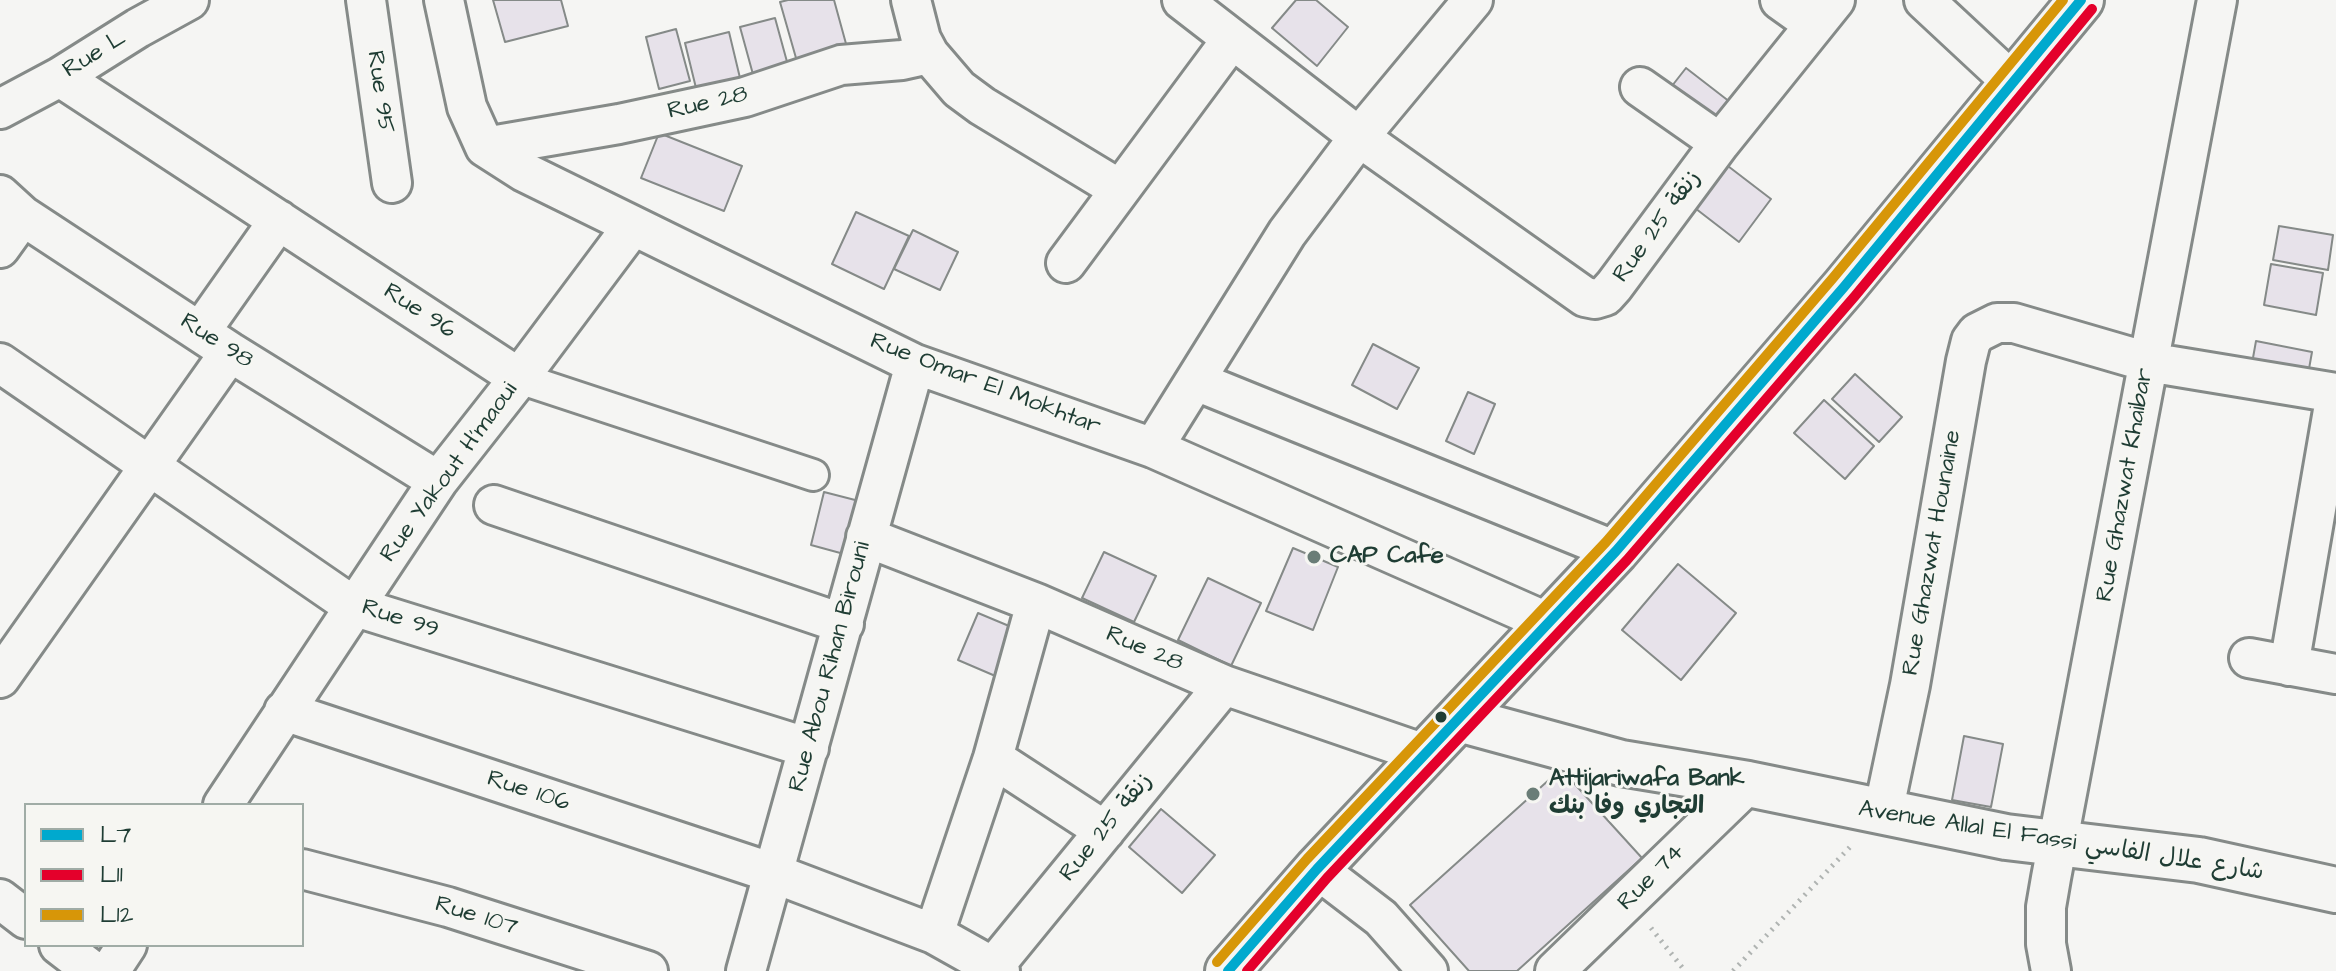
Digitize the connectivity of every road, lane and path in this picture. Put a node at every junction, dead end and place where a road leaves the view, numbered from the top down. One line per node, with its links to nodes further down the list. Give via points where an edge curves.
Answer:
1 (189, 0): 12 (street, Rue L)
2 (366, 0): 22 (street, Rue 95)
3 (444, 0): 21 (street, via 467,107)
4 (911, 0): 14 (street)
5 (1182, 0): 13 (street)
6 (1473, 0): 19 (street)
7 (1780, 0): 11 (street)
8 (1924, 0): 16 (street)
9 (2081, 0): 16 (main road)
10 (2217, 0): 30 (street, Rue Ghazwat Khaibar)
11 (1825, 13): 20 (street, Rue 25 زنقة)
12 (130, 14): 15 (street, Rue L)
13 (1232, 39): 19 (street); 23 (street)
14 (929, 54): 21 (street, Rue 28, via 841,65 745,97); 23 (street, via 982,106)
15 (60, 77): 18 (street, Rue L); 25 (street, Rue 96)
16 (2011, 81): 42 (main road, via 1844,287)
17 (1640, 87): 20 (street)
18 (5, 95)
19 (1359, 137): 20 (street, Rue 25 زنقة, via 1585,297 1595,299 1614,286); 34 (street, via 1287,233)
20 (1720, 143)
21 (485, 147): 26 (street, Rue Omar El Mokhtar)
22 (392, 183)
23 (1119, 189): 28 (street)
24 (12, 206): 27 (street); 29 (street, Rue 98)
25 (279, 220): 29 (street); 33 (street, Rue 96)
26 (632, 227): 32 (street, Rue Omar El Mokhtar); 33 (street, Rue Yakout H'maoui)
27 (0, 248)
28 (1066, 263)
29 (215, 342): 37 (street); 39 (street, Rue 98)
30 (2148, 362): 35 (street); 59 (street, Rue Ghazwat Hounaine, via 2014,323 1985,327 1971,341); 61 (street, Rue Ghazwat Khaibar)
31 (0, 363): 37 (street, Rue 99)
32 (915, 364): 36 (street, Rue Omar El Mokhtar); 41 (street, Rue Abou Rihan Birouni)
33 (519, 378): 38 (street, Rue 96); 39 (street, Rue Yakout H'maoui)
34 (1196, 381): 36 (street); 42 (street)
35 (2336, 393): 48 (street)
36 (1153, 448): 45 (street, Rue Omar El Mokhtar)
37 (150, 467): 44 (street, Rue 99); 50 (street)
38 (813, 475)
39 (438, 481): 44 (street, Rue Yakout H'maoui)
40 (494, 505): 46 (street)
41 (866, 537): 43 (street, Rue 28); 46 (street, Rue Abou Rihan Birouni)
42 (1616, 551): 45 (main road)
43 (1036, 603): 51 (street, Rue 28); 56 (street)
44 (353, 606): 52 (street, Rue Yakout H'maoui); 54 (street, Rue 99)
45 (1549, 623): 53 (main road)
46 (844, 624): 54 (street, Rue Abou Rihan Birouni)
47 (2249, 658): 48 (street)
48 (2289, 666): 49 (street)
49 (2336, 674)
50 (0, 678)
51 (1224, 685): 55 (street, Rue 28); 60 (street, Rue 25 زنقة)
52 (284, 711): 58 (street, Rue Yakout H'maoui); 64 (street, Rue 106)
53 (1459, 719): 55 (main road); 57 (main road, Avenue Allal El Fassi شارع علال الفاسي, via 1621,763)
54 (809, 748): 64 (street, Rue Abou Rihan Birouni)
55 (1425, 754): 62 (main road)
56 (993, 758): 60 (street); 69 (street)
57 (1748, 784): 59 (main road, Avenue Allal El Fassi شارع علال الفاسي); 67 (street, Rue 74)
58 (224, 803)
59 (1883, 813): 61 (main road, Avenue Allal El Fassi شارع علال الفاسي); 81 (path)
60 (1105, 831): 72 (street, Rue 25 زنقة)
61 (2059, 845): 65 (main road, Avenue Allal El Fassi شارع علال الفاسي, via 2199,860); 82 (street, Rue Ghazwat Khaibar, via 2046,907)
62 (1317, 869): 77 (main road); 78 (street, via 1381,918)
63 (304, 870): 75 (street, Rue 107, via 448,907)
64 (773, 873): 69 (street, Rue 106); 76 (street, Rue Abou Rihan Birouni)
65 (2336, 890)
66 (0, 899): 68 (street)
67 (1629, 901): 79 (street, Rue 74); 80 (path)
68 (24, 917)
69 (934, 934): 72 (street, Rue 106)
70 (62, 947): 73 (street)
71 (126, 947): 74 (street)
72 (994, 970)
73 (93, 971)
74 (110, 971)
75 (648, 971)
76 (746, 971)
77 (1228, 971)
78 (1428, 971)
79 (1555, 971)
80 (1685, 971)
81 (1733, 971)
82 (2051, 971)

